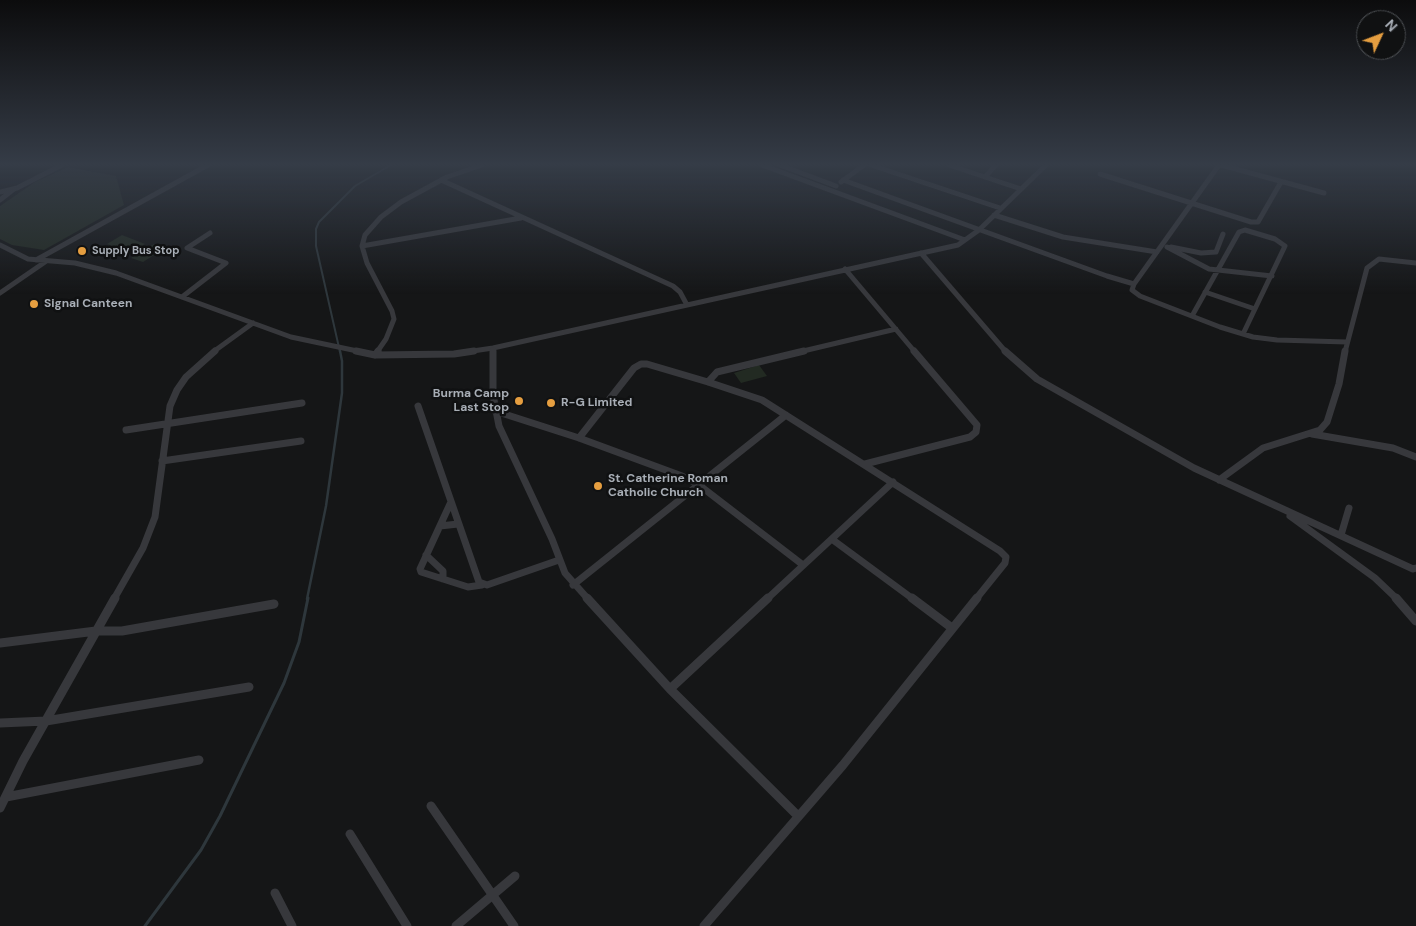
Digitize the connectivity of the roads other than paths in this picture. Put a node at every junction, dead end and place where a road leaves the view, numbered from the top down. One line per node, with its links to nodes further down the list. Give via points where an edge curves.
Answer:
1 (130, 208): 21 (street)
2 (394, 208): 17 (street, via 380,217 365,235)
3 (501, 208): 11 (street)
4 (879, 208): 15 (street)
5 (920, 208): 12 (street)
6 (1000, 208): 10 (street)
7 (1189, 208): 18 (street)
8 (1208, 208): 9 (street, via 1258,222)
9 (1266, 208)
10 (994, 215): 12 (street); 19 (street, via 1069,239)
11 (522, 218): 17 (street); 31 (street, via 673,286)
12 (979, 230): 15 (street); 27 (street)
13 (210, 232): 30 (street, via 187,248 226,263)
14 (1223, 234): 18 (street, via 1216,252 1201,253)
15 (965, 240): 20 (street, via 949,248)
16 (0, 245): 21 (street)
17 (362, 246): 39 (street, via 394,319)
18 (1164, 246): 19 (street); 25 (street)
19 (1157, 252): 27 (street)
20 (921, 253): 24 (street); 53 (street, via 1009,356 1034,376)
21 (36, 260): 22 (street)
22 (45, 262): 28 (street); 30 (street, via 94,267)
23 (1416, 263): 37 (street, via 1379,259 1367,268)
24 (845, 269): 31 (street); 35 (street)
25 (1219, 271): 26 (street); 26 (street, via 1239,232 1245,230 1285,246); 29 (street)
26 (1272, 276): 32 (street)
27 (1134, 284): 33 (street, via 1132,290 1140,296)
28 (0, 292)
29 (1205, 292): 32 (street); 33 (street)
30 (182, 297): 34 (street)
31 (686, 305): 38 (street)
32 (1255, 309): 36 (street)
33 (1192, 316): 36 (street)
34 (253, 323): 39 (street, via 291,337); 45 (street, via 186,377 170,406)
35 (896, 328): 40 (street, via 724,370 711,376); 52 (street, via 977,424 976,432 970,437)
36 (1243, 334): 37 (street, via 1277,340)
37 (1347, 342): 47 (street, via 1327,422)
38 (493, 348): 39 (street, via 435,356); 43 (street)
39 (375, 355)
40 (708, 382): 44 (street, via 757,398); 48 (street, via 647,364 637,365)
41 (302, 403): 45 (street)
42 (418, 406): 56 (street)
43 (495, 411): 48 (street); 64 (street)
44 (786, 415): 52 (street); 55 (street)
45 (168, 422): 46 (street); 51 (street)
46 (126, 430)
47 (1312, 434): 50 (street, via 1393,448); 53 (street, via 1263,448)
48 (578, 438): 55 (street)
49 (301, 441): 51 (street)
50 (1416, 457)
51 (162, 461): 73 (street, via 155,517 129,575)
52 (865, 464): 54 (street)
53 (1219, 480): 57 (street)
54 (893, 482): 62 (street); 72 (street, via 1006,557 1005,563)
55 (699, 485): 65 (street); 69 (street)
56 (450, 504): 59 (street); 60 (street)
57 (1275, 506): 61 (street); 71 (street, via 1375,578)
58 (1350, 508): 61 (street)
59 (458, 524): 60 (street); 68 (street)
60 (440, 526): 63 (street)
61 (1341, 535): 66 (street)
62 (833, 540): 65 (street); 72 (street)
63 (426, 555): 67 (street, via 443,571); 67 (street, via 421,572)
64 (559, 560): 68 (street); 69 (street)
65 (803, 565): 76 (street)
66 (1416, 568)
67 (442, 579): 68 (street, via 468,587)
68 (482, 585)
69 (573, 585): 76 (street)
70 (274, 604): 73 (street, via 122,631)
71 (1416, 621)
72 (952, 628): 83 (street, via 825,787)
73 (96, 631): 74 (street); 77 (street)
74 (0, 643)
75 (249, 687): 77 (street)
76 (670, 689): 83 (street)
77 (46, 721): 78 (street); 80 (street)
78 (0, 723)
79 (199, 760): 80 (street)
80 (6, 797): 82 (street)
81 (431, 806): 87 (street)
82 (0, 808)
83 (798, 816): 92 (street)
84 (350, 834): 89 (street)
85 (515, 876): 87 (street)
86 (275, 893): 88 (street)
87 (493, 896): 90 (street); 91 (street)
88 (292, 926)
89 (407, 926)
90 (456, 926)
91 (514, 926)
92 (704, 926)

